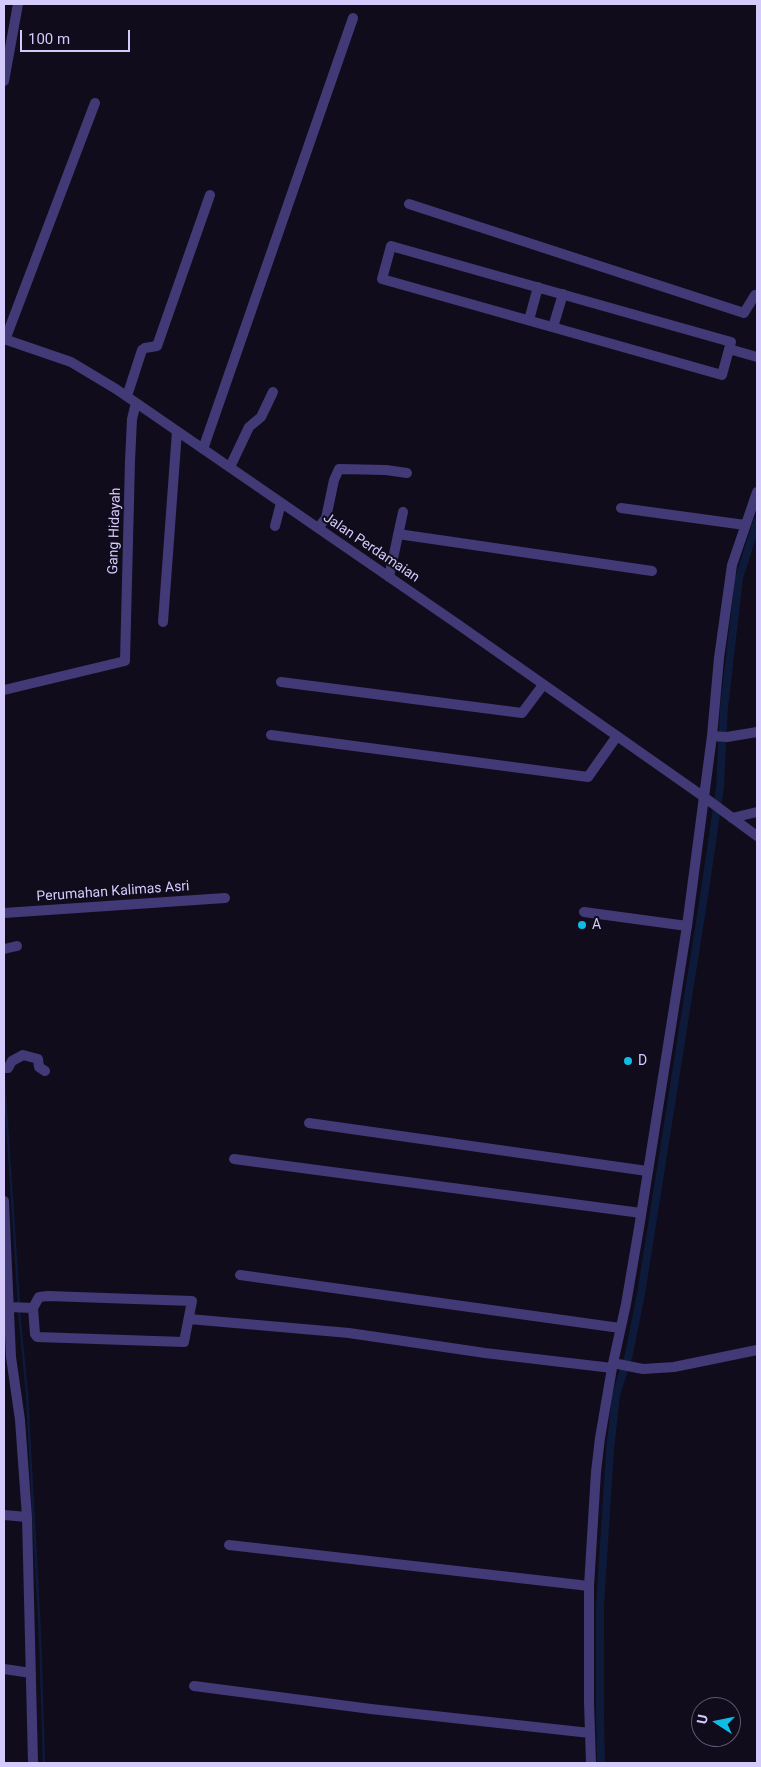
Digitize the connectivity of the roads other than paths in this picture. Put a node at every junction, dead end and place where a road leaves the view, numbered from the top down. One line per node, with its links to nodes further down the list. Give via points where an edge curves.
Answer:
1 (18, 4): 3 (street)
2 (353, 18): 18 (street)
3 (4, 81)
4 (95, 103): 12 (street)
5 (210, 195): 16 (street, Gang Hidayah, via 157,346 142,350)
6 (409, 204): 9 (street, via 744,313)
7 (538, 287): 8 (street); 10 (street); 10 (street, via 391,246 382,279)
8 (562, 294): 11 (street); 13 (street, via 731,342)
9 (757, 295)
10 (529, 320): 11 (street)
11 (553, 327): 13 (street, via 722,375)
12 (4, 339): 16 (street, Jalan Perdamaian, via 79,366)
13 (729, 349): 14 (street)
14 (757, 357)
15 (273, 392): 19 (street, via 261,417 249,427)
16 (132, 399): 17 (street, Jalan Perdamaian); 34 (street, Gang Hidayah, via 125,662)
17 (177, 431): 18 (street, Jalan Perdamaian); 31 (street)
18 (203, 449): 19 (street, Jalan Perdamaian)
19 (230, 467): 22 (street, Jalan Perdamaian)
20 (407, 474): 27 (street, via 339,469 326,518)
21 (757, 492): 25 (street)
22 (281, 503): 26 (street); 27 (street, Jalan Perdamaian)
23 (621, 508): 25 (street)
24 (403, 512): 28 (street)
25 (745, 525): 38 (street, via 732,565 719,658)
26 (275, 526)
27 (318, 528): 30 (street, Jalan Perdamaian)
28 (398, 534): 29 (street); 30 (street)
29 (652, 571)
30 (389, 577): 33 (street, Jalan Perdamaian)
31 (163, 622)
32 (281, 682): 33 (street, via 522,713)
33 (543, 685): 37 (street, Jalan Perdamaian)
34 (4, 690)
35 (757, 732): 38 (street)
36 (271, 734): 37 (street, via 588,777)
37 (617, 736): 39 (street, Jalan Perdamaian)
38 (720, 737): 39 (street)
39 (708, 800): 41 (street, Jalan Perdamaian); 46 (street)
40 (757, 812): 41 (street)
41 (732, 818): 42 (street, Jalan Perdamaian)
42 (757, 836)
43 (225, 898): 45 (street, Perumahan Kalimas Asri)
44 (584, 912): 46 (street)
45 (4, 913)
46 (687, 926): 53 (street)
47 (17, 946): 48 (street)
48 (4, 949)
49 (5, 1068): 50 (street, via 23,1055 38,1059 39,1067)
50 (45, 1071)
51 (310, 1124): 53 (street)
52 (234, 1159): 55 (street)
53 (648, 1171): 55 (street)
54 (4, 1201): 57 (street)
55 (641, 1214): 61 (street)
56 (240, 1275): 61 (street)
57 (16, 1307): 58 (street); 59 (street)
58 (33, 1308): 60 (street, via 36,1300 48,1296 192,1302); 60 (street, via 37,1337 184,1342)
59 (7, 1319): 63 (street)
60 (189, 1319): 64 (street, via 349,1333 486,1353)
61 (620, 1328): 64 (street)
62 (757, 1350): 64 (street, via 674,1367 643,1369)
63 (8, 1357): 66 (street, via 20,1420)
64 (614, 1365): 68 (street, via 596,1472)
65 (4, 1515): 66 (street)
66 (27, 1517): 70 (street)
67 (229, 1545): 68 (street)
68 (589, 1586): 72 (street)
69 (4, 1668): 70 (street)
70 (31, 1673): 73 (street)
71 (194, 1686): 72 (street)
72 (590, 1733): 74 (street)
73 (33, 1763)
74 (591, 1763)

